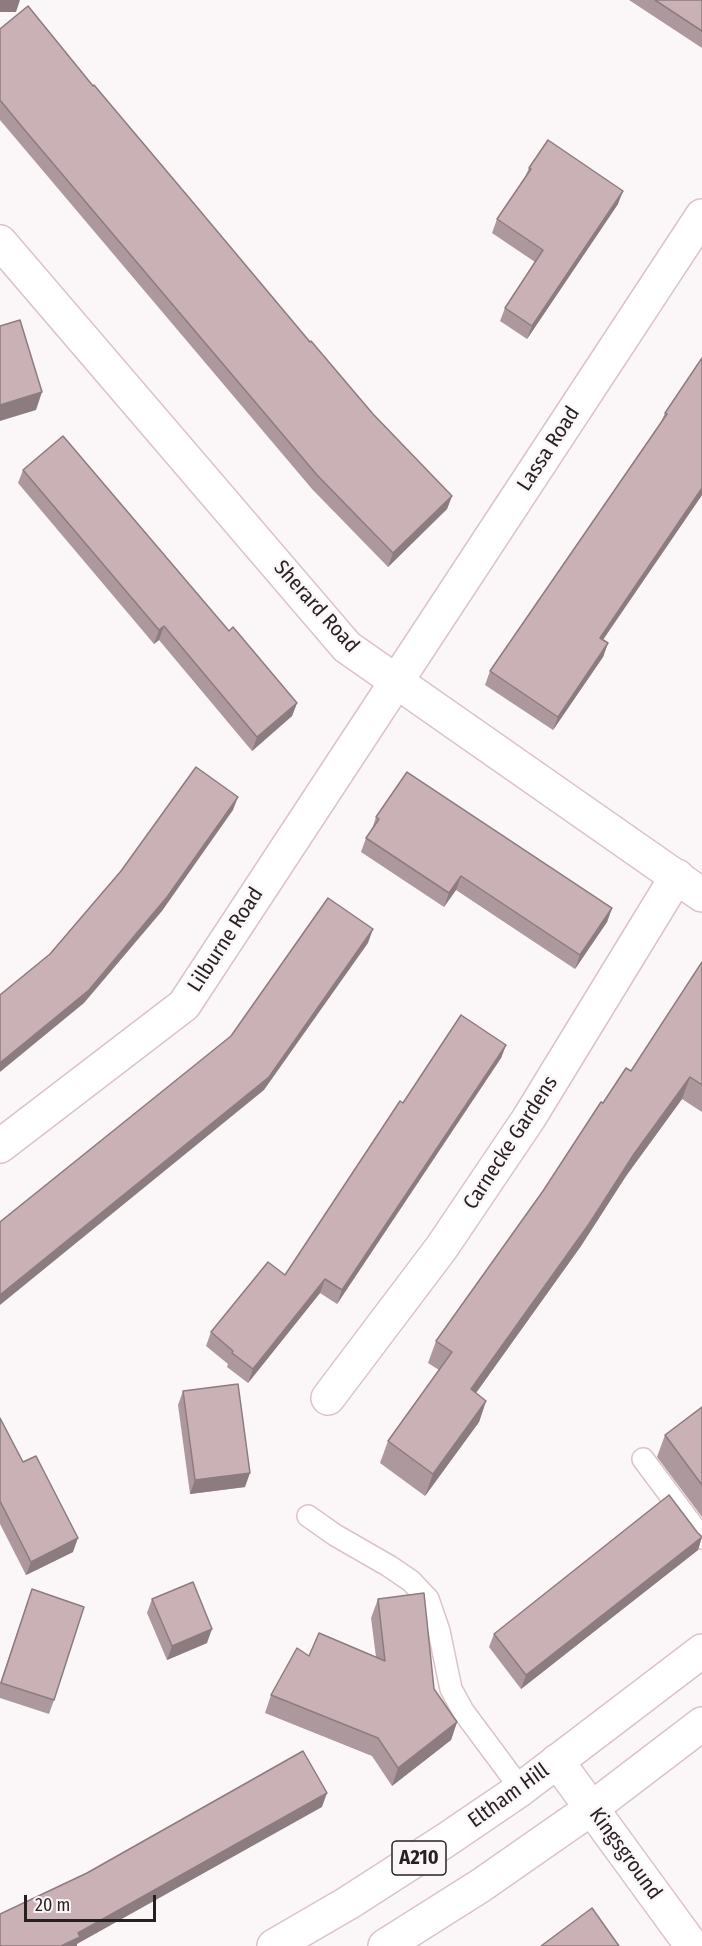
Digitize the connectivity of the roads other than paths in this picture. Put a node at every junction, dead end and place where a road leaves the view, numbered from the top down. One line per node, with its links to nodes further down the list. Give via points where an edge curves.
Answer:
1 (702, 216): 3 (street, Lassa Road)
2 (0, 242): 3 (street, Sherard Road, via 347,646)
3 (397, 682): 4 (street, Sherard Road); 5 (street, Lilburne Road, via 184,1005)
4 (689, 885): 6 (street, Carnecke Gardens, via 442,1247)
5 (0, 1146)
6 (328, 1398)
7 (643, 1459): 9 (lane)
8 (308, 1516): 13 (lane, via 404,1576 428,1599 451,1689)
9 (702, 1538)
10 (702, 1651): 12 (street, Eltham Hill / A210)
11 (702, 1724): 14 (street, A210)
12 (557, 1761): 13 (street, Eltham Hill / A210); 14 (street, Kingsground)
13 (521, 1790): 15 (street, Eltham Hill / A210, via 348,1903)
14 (592, 1808): 16 (street, A210); 17 (street, Kingsground)
15 (274, 1946)
16 (385, 1946)
17 (692, 1946)

